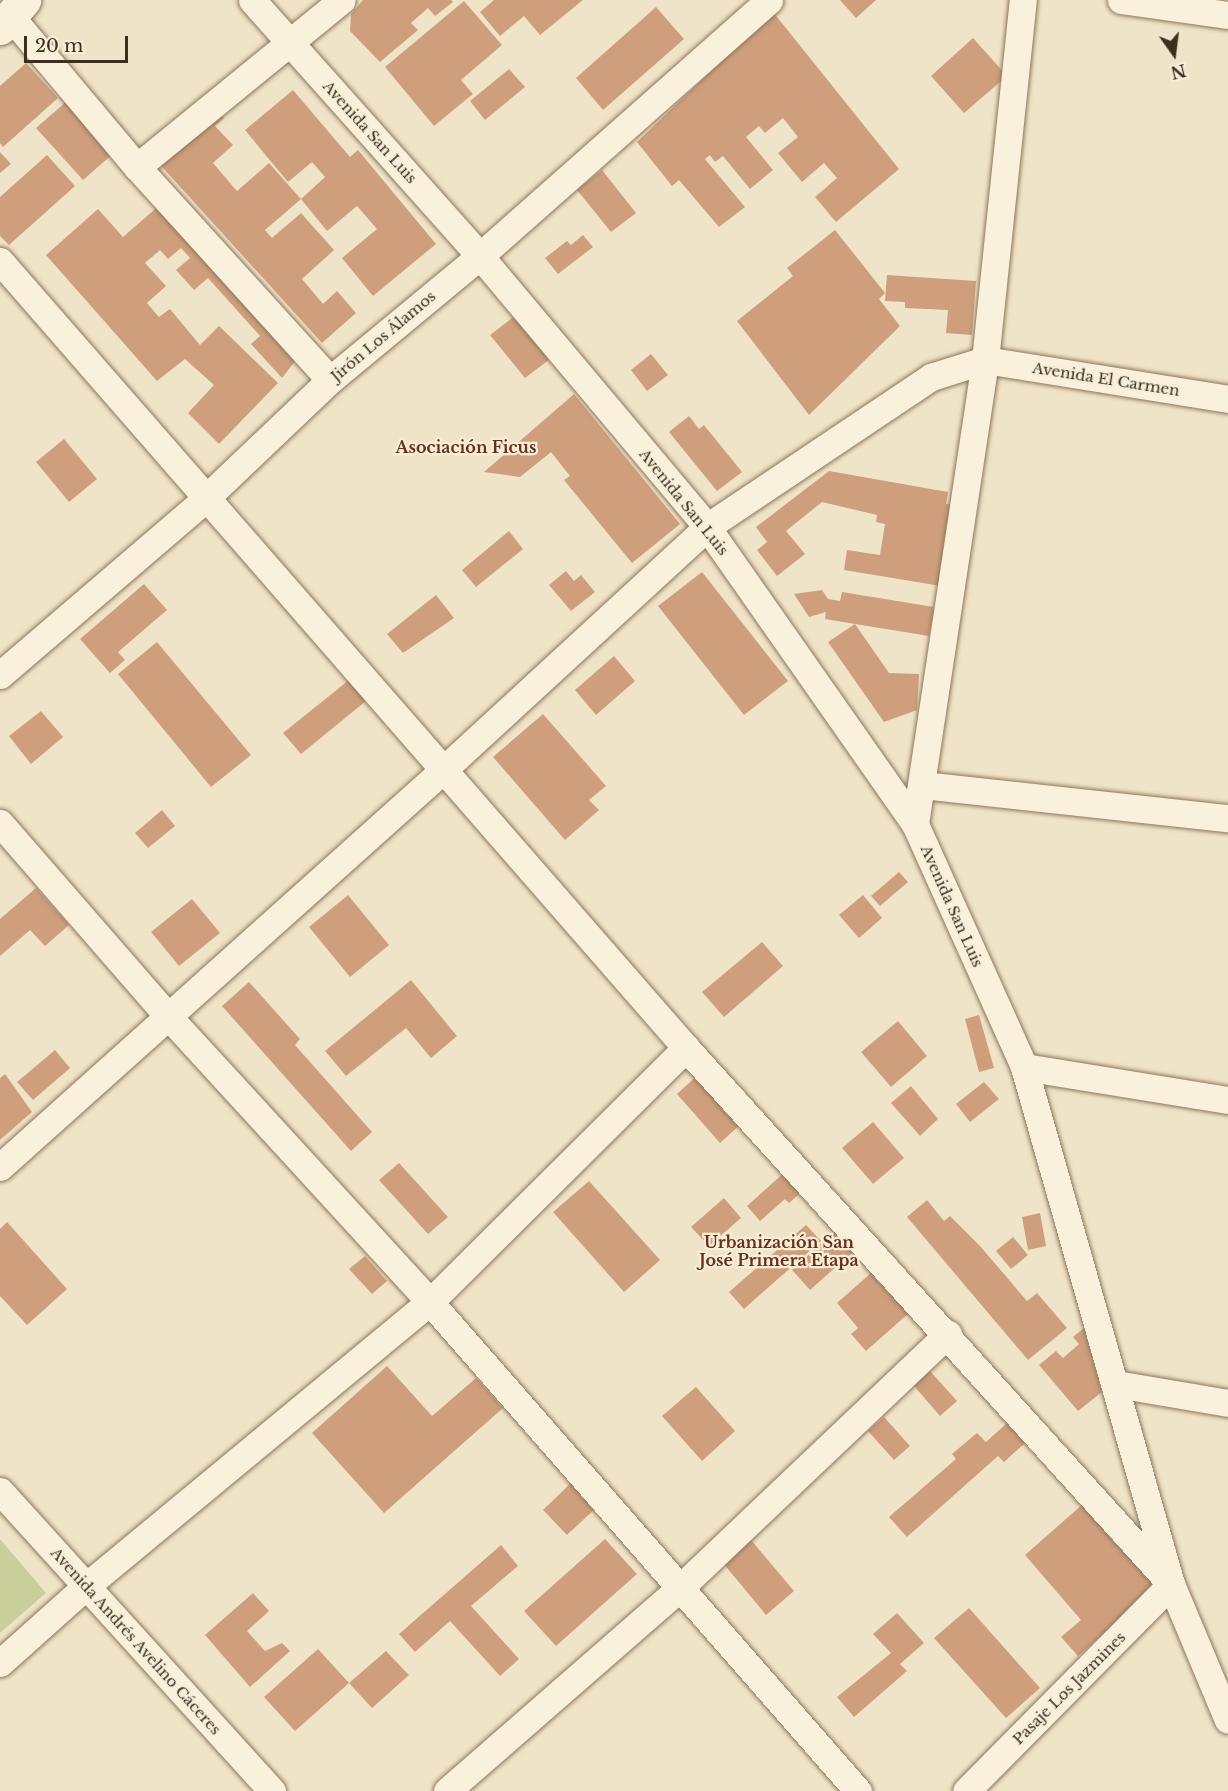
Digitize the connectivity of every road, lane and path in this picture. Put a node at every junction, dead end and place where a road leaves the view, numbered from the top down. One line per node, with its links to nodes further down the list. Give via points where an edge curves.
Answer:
1 (252, 0): 8 (street, Avenida San Luis)
2 (342, 0): 8 (street)
3 (769, 0): 10 (street, Jirón Los Álamos)
4 (1023, 0): 12 (street)
5 (1121, 0): 7 (street)
6 (12, 15): 9 (street)
7 (1228, 15)
8 (291, 43): 9 (street); 10 (street, Avenida San Luis)
9 (137, 167): 13 (street)
10 (480, 256): 13 (street, Jirón Los Álamos); 16 (street, Avenida San Luis)
11 (0, 261): 15 (street)
12 (985, 360): 14 (street, Avenida El Carmen); 16 (street, via 931,377); 19 (street)
13 (330, 380): 15 (street, Jirón Los Álamos)
14 (1228, 399)
15 (205, 499): 17 (street, Jirón Los Álamos); 18 (street)
16 (706, 527): 18 (street); 22 (street, Avenida San Luis)
17 (0, 675)
18 (442, 771): 23 (street); 24 (street)
19 (922, 785): 20 (street); 22 (street)
20 (1228, 818)
21 (0, 823): 23 (street)
22 (915, 824): 25 (street, Avenida San Luis)
23 (168, 1016): 27 (street); 28 (street)
24 (686, 1048): 28 (street); 29 (street)
25 (1024, 1067): 26 (street); 30 (street, Avenida San Luis)
26 (1228, 1100)
27 (0, 1167)
28 (430, 1302): 34 (street); 35 (street)
29 (948, 1334): 33 (street); 35 (street)
30 (1116, 1384): 31 (street); 33 (street, Avenida San Luis)
31 (1228, 1403)
32 (0, 1491): 34 (street, Avenida Andrés Avelino Cáceres)
33 (1171, 1584): 37 (street); 42 (street, Pasaje Los Jazmines)
34 (85, 1587): 36 (street); 39 (street, Avenida Andrés Avelino Cáceres)
35 (681, 1587): 40 (street); 41 (street)
36 (0, 1663)
37 (1223, 1693): 38 (street)
38 (1228, 1720)
39 (272, 1791)
40 (447, 1791)
41 (858, 1791)
42 (966, 1791)

